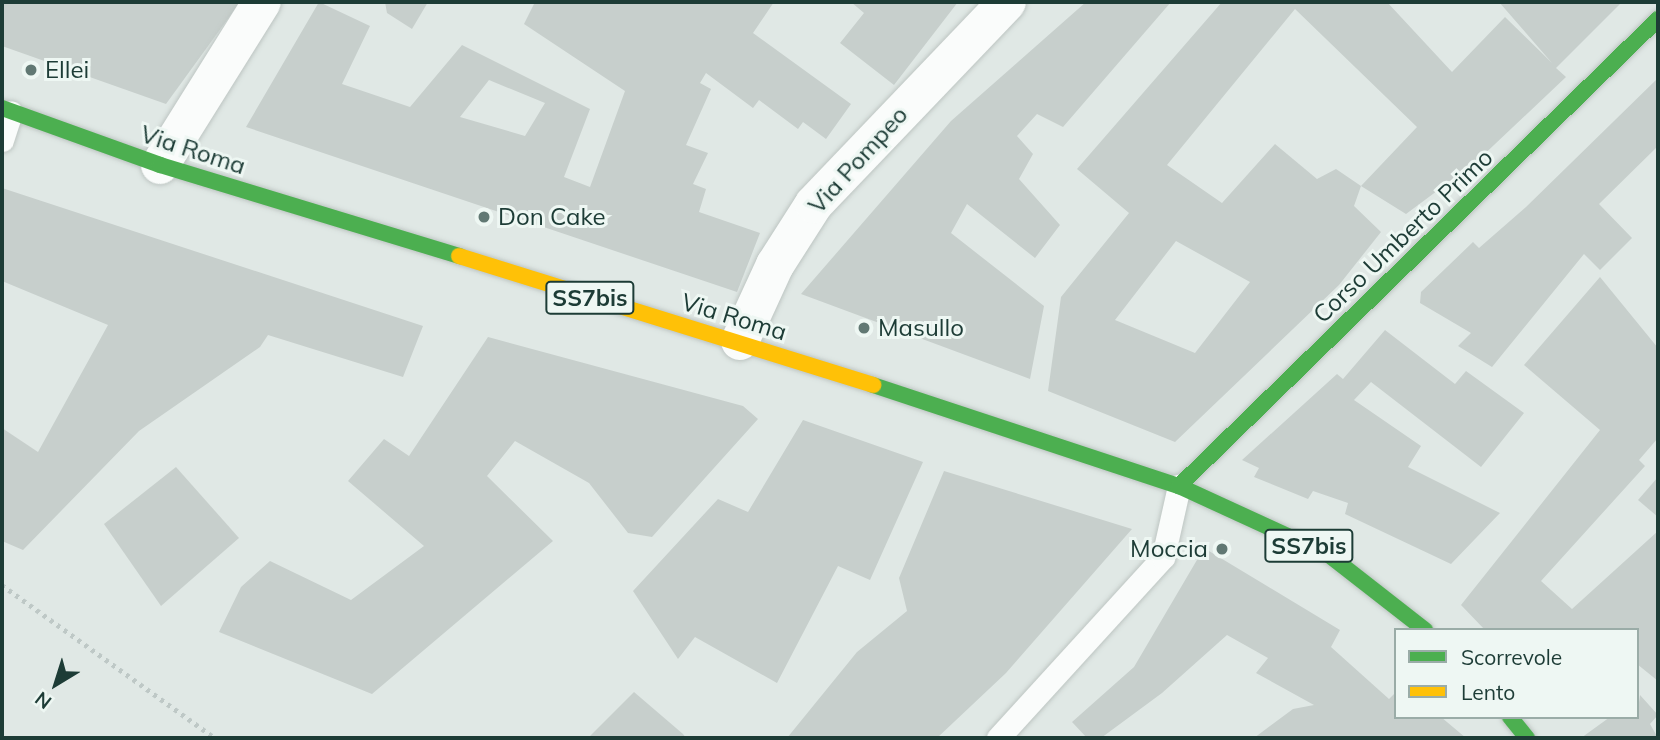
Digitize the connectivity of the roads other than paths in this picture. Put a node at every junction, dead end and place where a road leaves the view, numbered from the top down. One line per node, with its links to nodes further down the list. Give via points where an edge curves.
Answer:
1 (262, 2): 6 (street)
2 (1007, 2): 7 (street, Via Pompeo, via 814,204 775,265)
3 (1658, 19): 8 (main road, Corso Umberto Primo)
4 (7, 110): 5 (lane); 6 (main road, Via Roma / SS7bis)
5 (2, 140)
6 (160, 165): 7 (main road, Via Roma / SS7bis)
7 (740, 341): 8 (main road, Via Roma / SS7bis)
8 (1179, 486): 9 (main road, Via Roma / SS7bis, via 1329,555); 11 (lane, via 1163,557)
9 (1422, 628)
10 (1512, 719): 12 (main road)
11 (998, 738)
12 (1527, 738)

